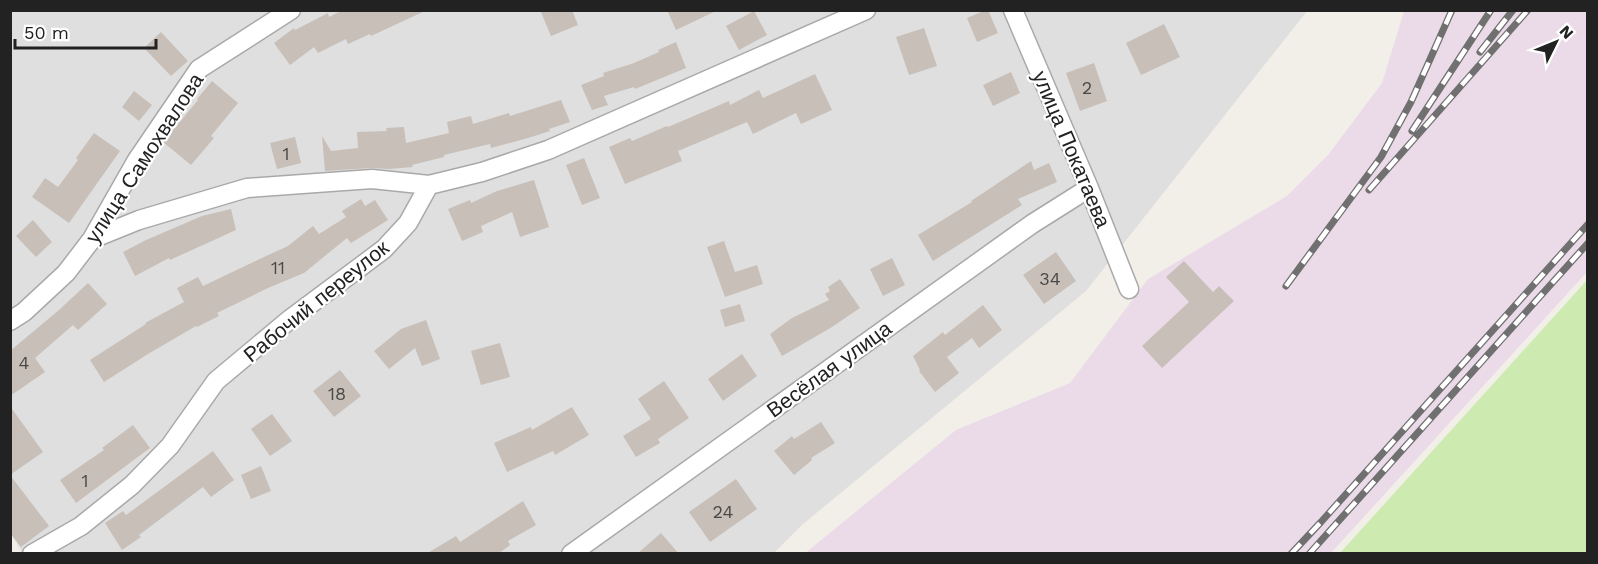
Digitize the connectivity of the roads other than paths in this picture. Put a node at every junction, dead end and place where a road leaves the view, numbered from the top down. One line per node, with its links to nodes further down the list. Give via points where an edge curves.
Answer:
1 (291, 10): 6 (street, улица Самохвалова, via 199,69 137,160)
2 (866, 10): 4 (street, via 548,150)
3 (1013, 10): 5 (street, улица Покатаева)
4 (429, 185): 6 (street, via 372,179 247,188); 9 (street, Рабочий переулок, via 408,223 384,249 216,381 170,446 132,484 81,526)
5 (1089, 188): 7 (street, улица Покатаева); 10 (street, Весёлая улица, via 1032,224)
6 (92, 238): 8 (street, улица Самохвалова, via 66,273)
7 (1129, 289)
8 (10, 321)
9 (32, 554)
10 (571, 554)

